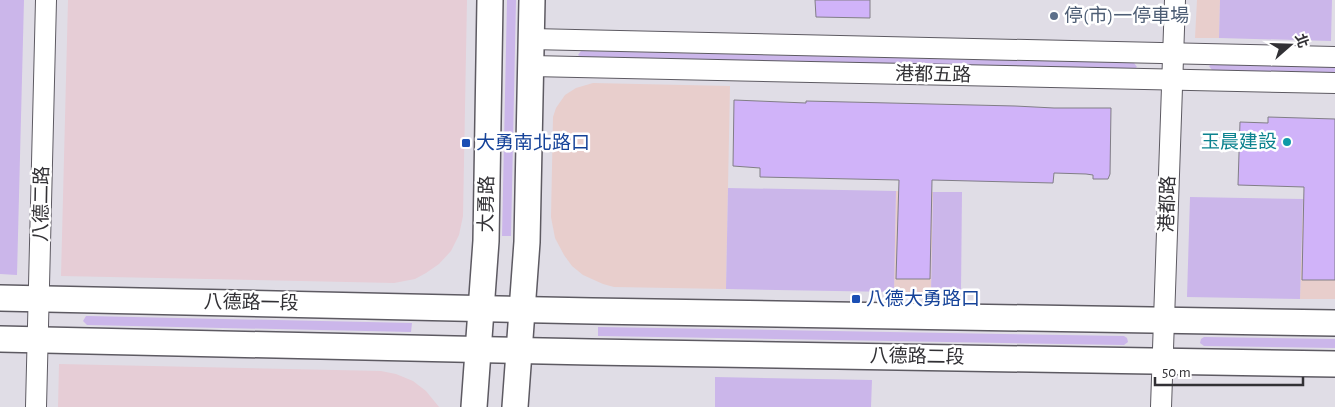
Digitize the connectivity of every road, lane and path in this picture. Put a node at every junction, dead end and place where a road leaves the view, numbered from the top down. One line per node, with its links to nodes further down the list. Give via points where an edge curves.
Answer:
1 (46, 0): 12 (street, 八德二路)
2 (490, 0): 13 (street, 大勇路, via 486,241)
3 (532, 0): 5 (street, 大勇路)
4 (1175, 0): 6 (street, 港都路)
5 (531, 40): 6 (street, 港都五路); 8 (street, 大勇路)
6 (1173, 53): 7 (street, 港都五路); 9 (street, 港都路)
7 (1335, 57)
8 (530, 66): 9 (street, 港都五路); 13 (street, 大勇路, via 527,242)
9 (1172, 80): 10 (street, 港都五路); 14 (street, 港都路)
10 (1335, 83)
11 (0, 298): 12 (street, 八德路一段)
12 (39, 299): 13 (street, 八德路一段); 17 (street, 八德二路)
13 (502, 309): 14 (street); 18 (street, 大勇路); 18 (street, 大勇路)
14 (1164, 320): 15 (street); 19 (street, 港都路)
15 (1335, 323)
16 (0, 339): 17 (street)
17 (38, 340): 18 (street); 21 (street, 八德二路)
18 (499, 350): 19 (street, 八德路二段); 22 (street, 大勇路); 23 (street, 大勇路)
19 (1162, 362): 20 (street, 八德路二段); 24 (street, 港都路)
20 (1335, 364)
21 (36, 407)
22 (474, 407)
23 (515, 407)
24 (1161, 407)

